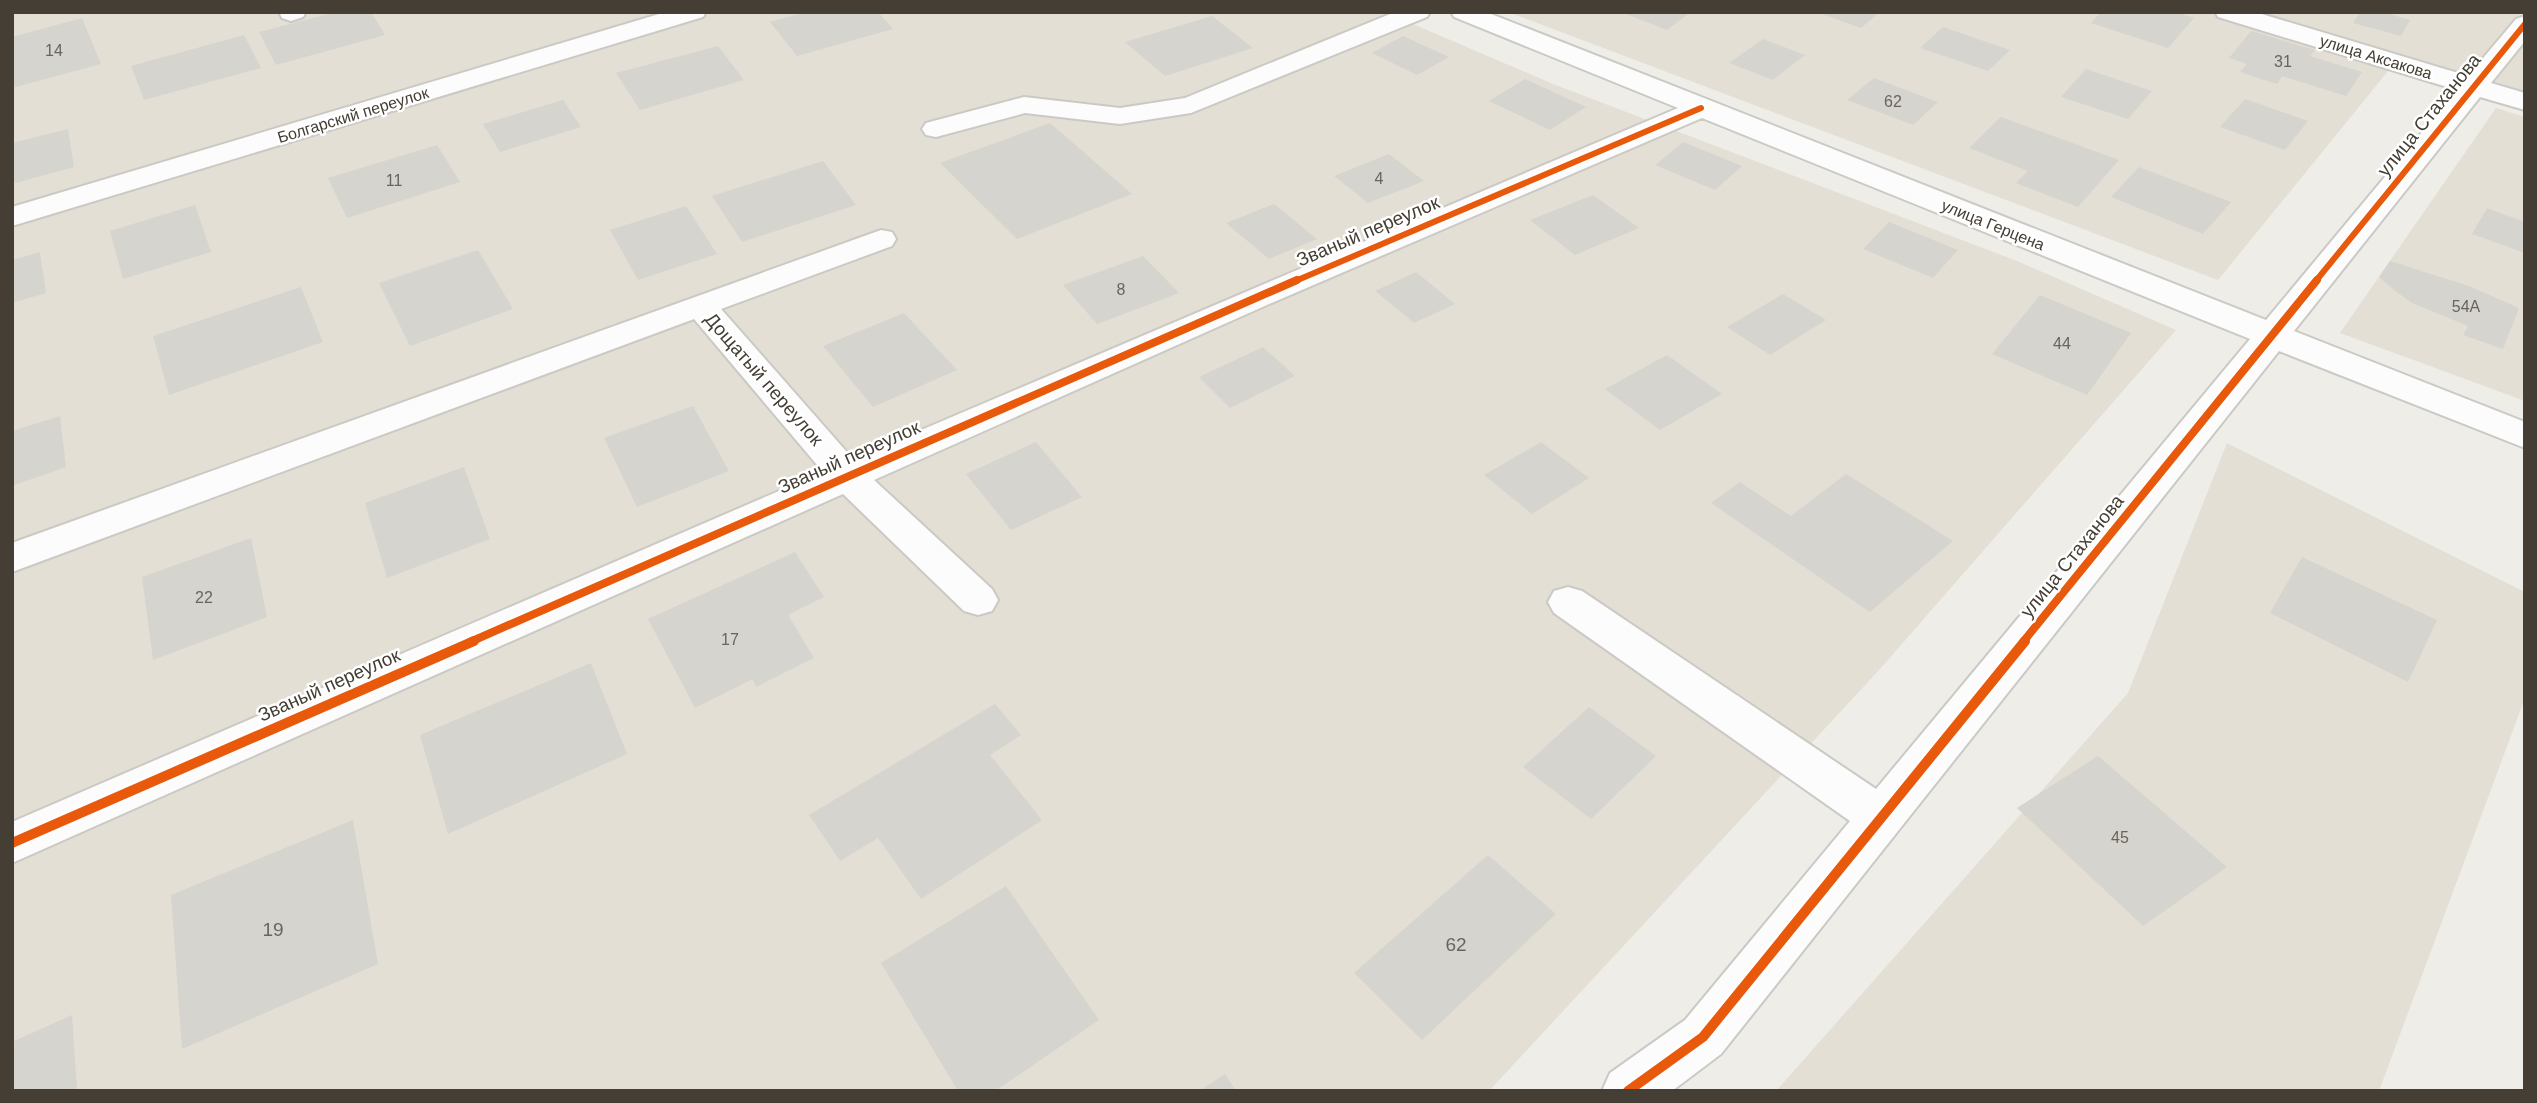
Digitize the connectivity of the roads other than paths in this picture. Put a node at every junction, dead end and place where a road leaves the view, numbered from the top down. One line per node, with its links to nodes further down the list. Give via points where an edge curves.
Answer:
1 (694, 12): 10 (street, Болгарский переулок)
2 (1418, 12): 9 (street, via 1191,104 1119,116 1024,105)
3 (1463, 12): 8 (street, улица Герцена)
4 (2227, 12): 6 (street, улица Аксакова)
5 (2525, 24): 6 (street, улица Стаханова)
6 (2474, 86): 7 (street, улица Аксакова); 13 (street, улица Стаханова)
7 (2525, 102)
8 (1701, 108): 13 (street, улица Герцена); 15 (street, Званый переулок)
9 (936, 129)
10 (12, 217)
11 (881, 239): 12 (street)
12 (699, 305): 15 (street, Дощатый переулок); 16 (street)
13 (2272, 337): 14 (street, улица Герцена); 19 (street, улица Стаханова)
14 (2525, 436)
15 (848, 477): 17 (street, Дощатый переулок); 20 (street, Званый переулок)
16 (12, 558)
17 (978, 600)
18 (1568, 601): 19 (street)
19 (1881, 817): 21 (street, улица Стаханова, via 1703,1037)
20 (12, 844)
21 (1628, 1091)

